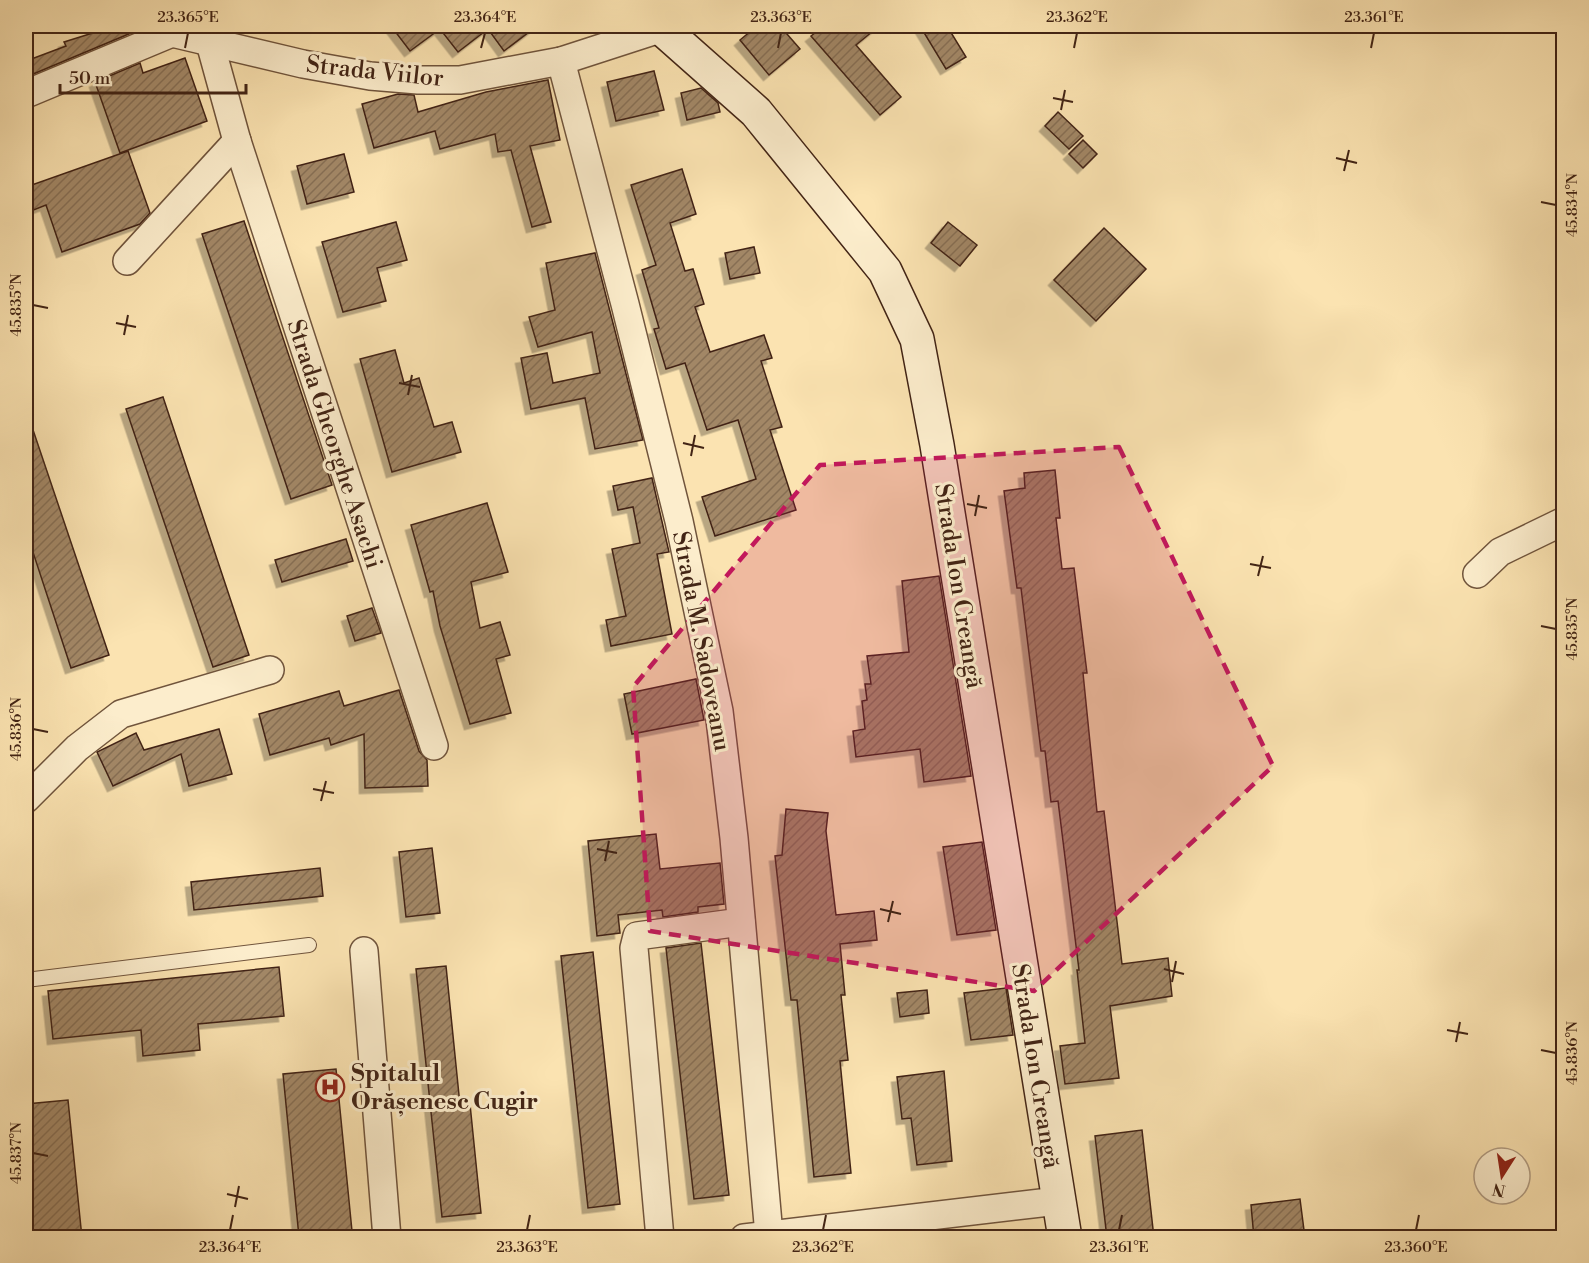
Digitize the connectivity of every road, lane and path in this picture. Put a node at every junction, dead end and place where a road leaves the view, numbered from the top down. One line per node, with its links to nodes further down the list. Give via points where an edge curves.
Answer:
1 (663, 26): 4 (street, Strada Viilor); 17 (street, Strada Ion Creangă, via 756,112 820,189 885,271 917,339)
2 (161, 29): 3 (street, Strada Viilor); 5 (street)
3 (210, 43): 4 (street, Strada Viilor, via 370,76 418,80 460,80); 6 (street, Strada Gheorghe Asachi)
4 (561, 61): 13 (street, Strada M. Sadoveanu, via 628,315 699,614 722,732)
5 (26, 94)
6 (237, 141): 7 (street); 11 (street, Strada Gheorghe Asachi)
7 (127, 261)
8 (1563, 521): 9 (street, via 1500,552)
9 (1477, 574)
10 (270, 670): 12 (street, via 121,714 77,748)
11 (434, 746)
12 (26, 799)
13 (741, 922): 18 (street, Strada M. Sadoveanu); 20 (street, via 637,936 634,948)
14 (309, 945): 16 (lane)
15 (364, 951): 19 (street)
16 (26, 980)
17 (1058, 1201): 18 (street); 21 (street, Strada Ion Creangă)
18 (756, 1236)
19 (387, 1238)
20 (660, 1238)
21 (1065, 1238)

